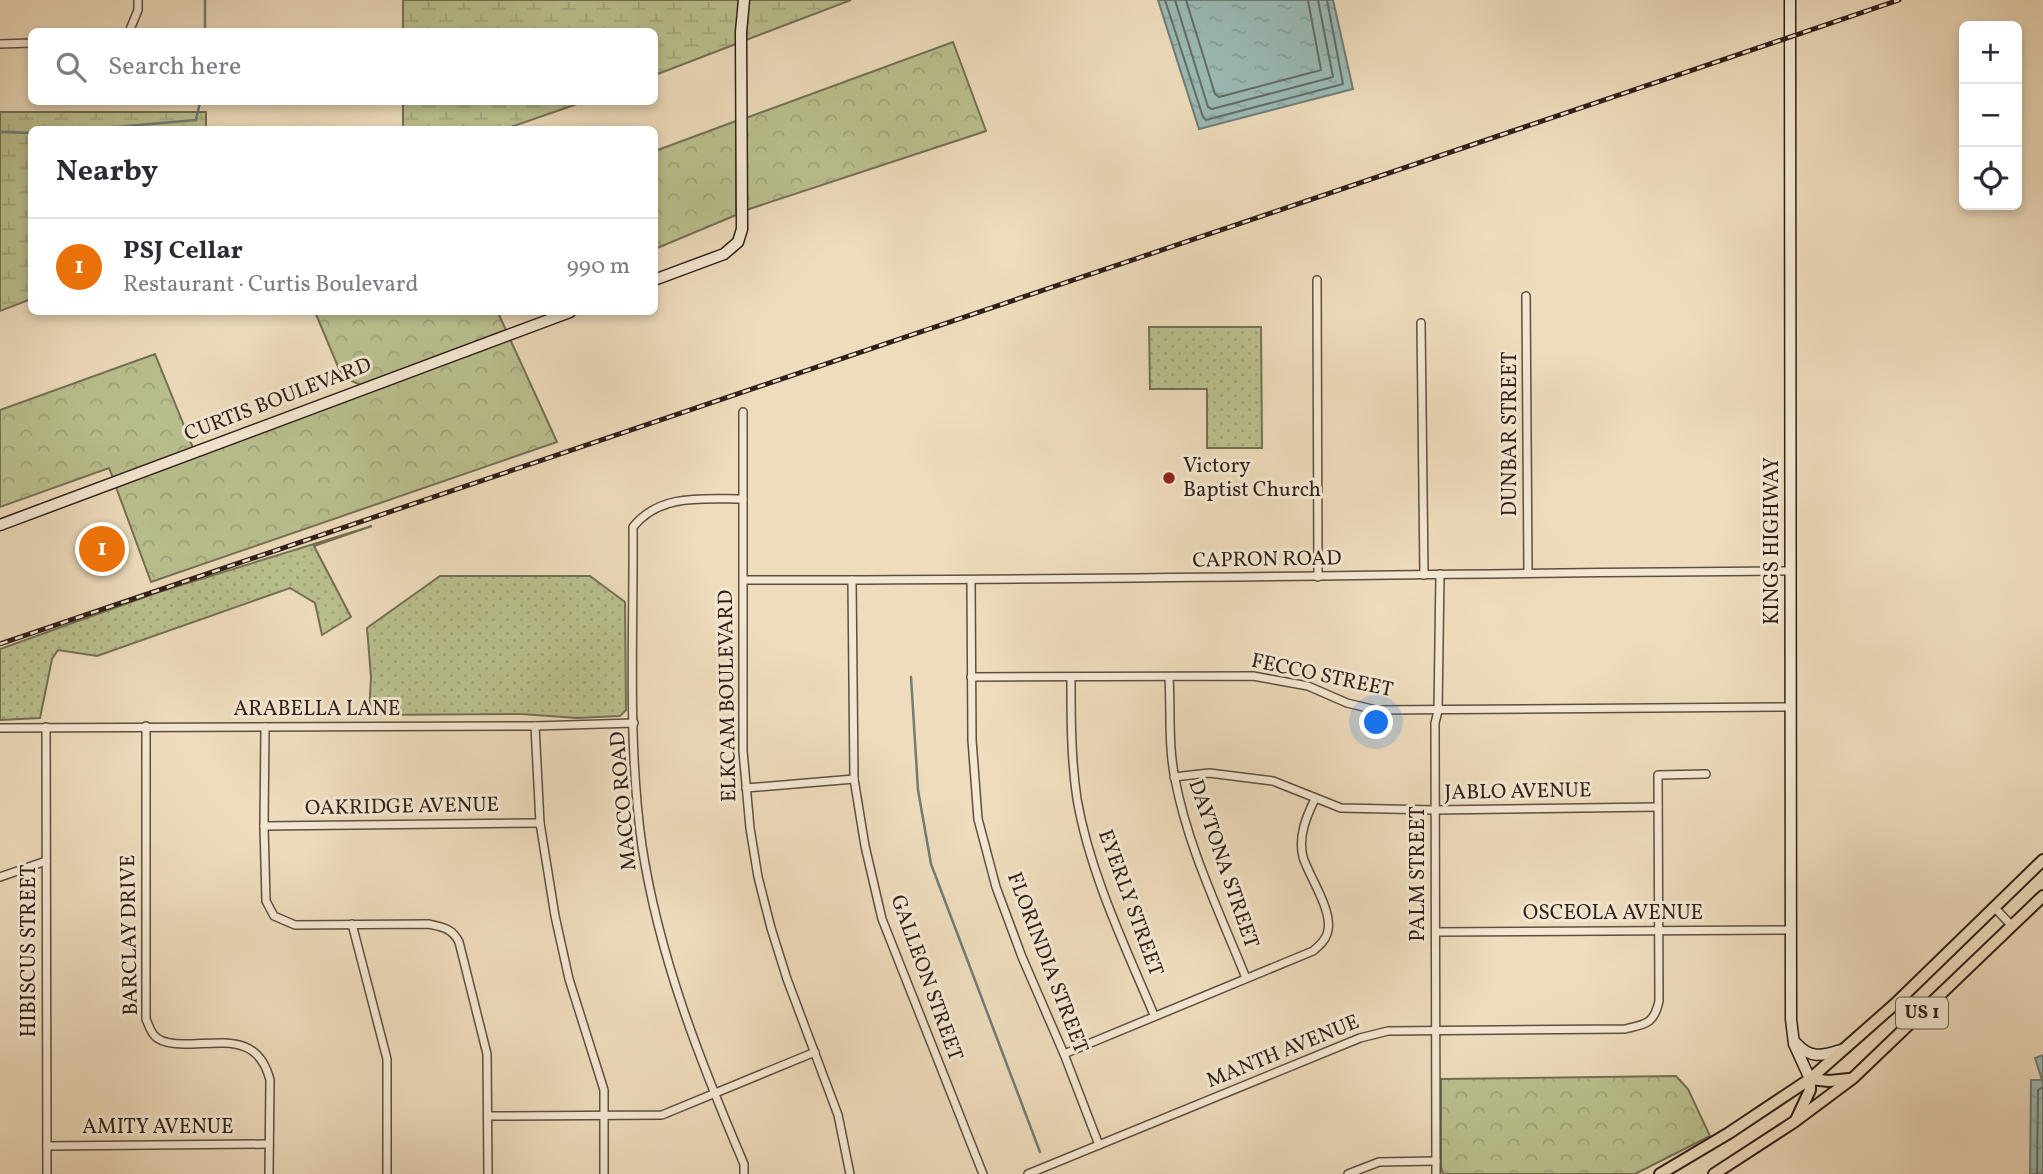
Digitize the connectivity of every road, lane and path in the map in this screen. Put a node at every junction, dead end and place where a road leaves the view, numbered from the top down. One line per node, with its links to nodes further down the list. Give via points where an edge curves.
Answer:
1 (138, 0): 4 (street)
2 (744, 0): 7 (street, via 738,242 724,254)
3 (1790, 0): 15 (street, KINGS HIGHWAY)
4 (131, 28)
5 (28, 43): 6 (street)
6 (0, 44)
7 (658, 279)
8 (1317, 280): 19 (street)
9 (1526, 296): 16 (street, DUNBAR STREET)
10 (562, 315): 14 (street, CURTIS BOULEVARD)
11 (1421, 323): 18 (street)
12 (743, 412): 13 (street, ELKCAM BOULEVARD)
13 (743, 499): 20 (street, ELKCAM BOULEVARD); 28 (street, MACCO ROAD, via 674,501 649,511 634,527)
14 (0, 525)
15 (1791, 571): 16 (street, CAPRON ROAD); 26 (street, KINGS HIGHWAY)
16 (1528, 572): 17 (street, CAPRON ROAD)
17 (1440, 574): 18 (street, CAPRON ROAD); 27 (street, PALM STREET)
18 (1424, 575): 19 (street, CAPRON ROAD)
19 (1318, 577): 22 (street, CAPRON ROAD)
20 (744, 580): 21 (street, CAPRON ROAD); 37 (street, ELKCAM BOULEVARD)
21 (852, 580): 22 (street, CAPRON ROAD); 36 (street, GALLEON STREET)
22 (971, 580): 23 (street, FLORINDIA STREET)
23 (971, 677): 24 (street, FECCO STREET); 59 (street, FLORINDIA STREET, via 978,819 1022,957)
24 (1070, 677): 25 (street, FECCO STREET); 54 (street, EYERLY STREET, via 1077,800 1089,849)
25 (1169, 677): 27 (street, FECCO STREET, via 1253,676 1308,686 1376,710); 35 (street, DAYTONA STREET)
26 (1791, 707): 27 (street, FECCO STREET); 50 (street, KINGS HIGHWAY)
27 (1438, 710): 40 (street, PALM STREET)
28 (634, 723): 30 (street, ARABELLA LANE); 62 (street, MACCO ROAD, via 649,884 676,993)
29 (146, 726): 31 (street, ARABELLA LANE); 32 (street, ARABELLA LANE); 66 (street, BARCLAY DRIVE, via 146,1019 157,1038 166,1042 239,1043 260,1056 270,1080)
30 (535, 726): 32 (street, ARABELLA LANE); 41 (street)
31 (46, 727): 33 (street, ARABELLA LANE); 44 (street, HIBISCUS STREET)
32 (265, 727): 42 (street)
33 (0, 728)
34 (1706, 774): 39 (street, via 1658,775)
35 (1174, 777): 38 (street, JABLO AVENUE, via 1209,773 1273,780); 53 (street, DAYTONA STREET, via 1188,829)
36 (854, 779): 37 (street); 77 (street, GALLEON STREET, via 882,919)
37 (746, 788): 58 (street, ELKCAM BOULEVARD, via 758,877 771,928)
38 (1315, 799): 40 (street, JABLO AVENUE, via 1341,808); 53 (street, via 1306,817 1303,857 1329,920 1329,932 1313,951)
39 (1658, 807): 40 (street, JABLO AVENUE); 51 (street)
40 (1435, 810): 52 (street, PALM STREET)
41 (540, 823): 42 (street, OAKRIDGE AVENUE); 63 (street, via 569,979 604,1090)
42 (264, 826): 48 (street, via 266,901 274,916 295,925)
43 (2043, 860): 47 (main road, US 1)
44 (46, 862): 45 (street); 68 (street, HIBISCUS STREET)
45 (0, 877)
46 (2043, 896): 49 (main road, US 1)
47 (1994, 908): 49 (street); 57 (main road, US 1)
48 (352, 925): 64 (street, via 428,924 448,929 458,942 485,1046); 72 (street, via 387,1059)
49 (2012, 926): 60 (main road, US 1)
50 (1791, 930): 51 (street, OSCEOLA AVENUE); 56 (street, KINGS HIGHWAY)
51 (1660, 931): 52 (street, OSCEOLA AVENUE); 55 (street, MANTH AVENUE, via 1659,1001 1648,1024 1625,1029)
52 (1436, 932): 55 (street, PALM STREET)
53 (1246, 978): 54 (street)
54 (1154, 1015): 59 (street)
55 (1436, 1030): 67 (street, MANTH AVENUE, via 1388,1031 1360,1038); 69 (street, PALM STREET)
56 (1794, 1040): 57 (street, via 1814,1056); 61 (street, KINGS HIGHWAY)
57 (1845, 1049): 61 (main road, US 1)
58 (816, 1052): 62 (street); 76 (street, ELKCAM BOULEVARD, via 838,1115)
59 (1064, 1054): 67 (street, FLORINDIA STREET)
60 (1853, 1078): 61 (main road); 65 (main road, US 1)
61 (1810, 1079): 65 (main road, via 1810,1090); 81 (main road, US 1)
62 (714, 1094): 63 (street, via 662,1115); 75 (street, MACCO ROAD, via 744,1164)
63 (604, 1115): 64 (street); 74 (street)
64 (489, 1116): 73 (street)
65 (1794, 1122): 82 (main road, US 1)
66 (269, 1144): 68 (street, AMITY AVENUE); 71 (street, BARCLAY DRIVE)
67 (1099, 1145): 78 (street, MANTH AVENUE)
68 (47, 1146): 70 (street, HIBISCUS STREET)
69 (1436, 1161): 79 (street, via 1379,1162); 80 (street, PALM STREET)
70 (47, 1174)
71 (270, 1174)
72 (387, 1174)
73 (488, 1174)
74 (604, 1174)
75 (744, 1174)
76 (850, 1174)
77 (983, 1174)
78 (1028, 1174)
79 (1348, 1174)
80 (1436, 1174)
81 (1660, 1174)
82 (1714, 1174)

